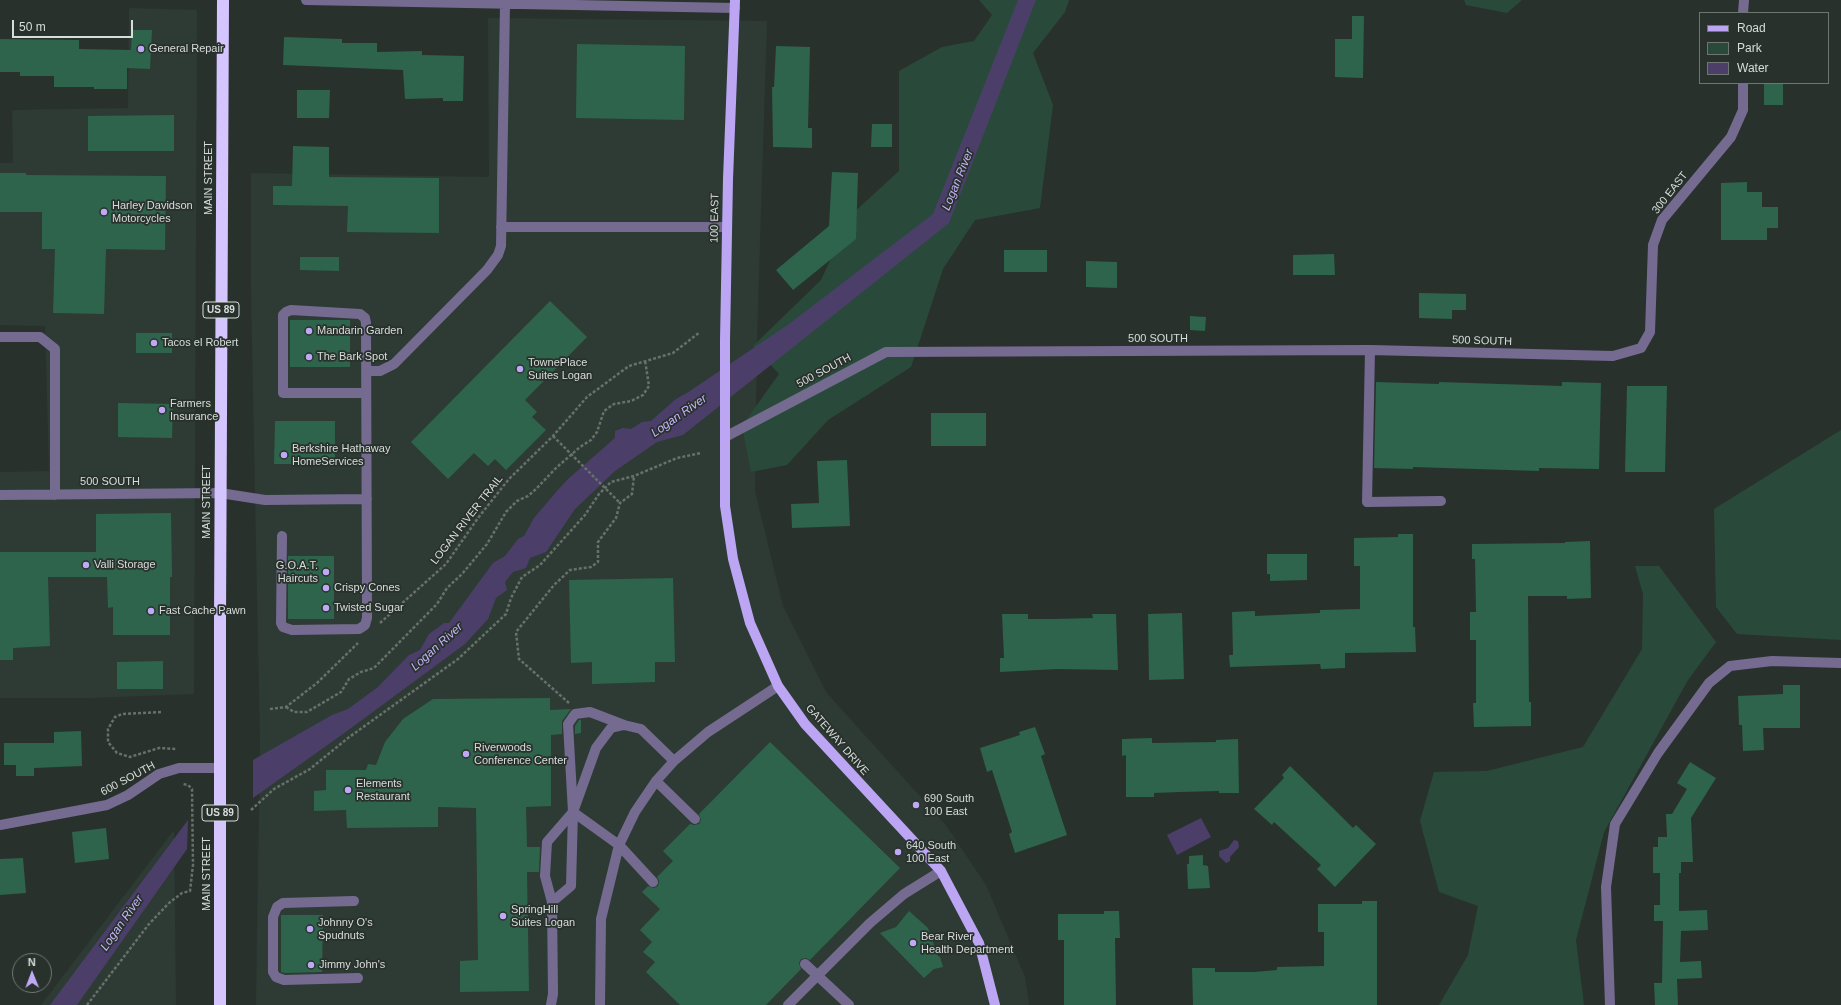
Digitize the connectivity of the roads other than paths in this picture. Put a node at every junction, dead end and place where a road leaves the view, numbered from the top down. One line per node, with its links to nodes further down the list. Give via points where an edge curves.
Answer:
1 (223, 0): 16 (highway, MAIN STREET / US 89)
2 (306, 0): 4 (street)
3 (1744, 0): 6 (street)
4 (505, 4): 5 (street); 8 (street)
5 (735, 4): 9 (main road, 100 EAST)
6 (1743, 12)
7 (1743, 84): 12 (street, 300 EAST, via 1743,110 1731,137 1662,220 1653,245 1650,332 1641,348)
8 (501, 227): 9 (street); 13 (street, via 501,246 487,270 394,364 380,371)
9 (727, 227): 15 (main road, 100 EAST)
10 (0, 337): 18 (street, via 40,337 55,349)
11 (1370, 350): 12 (street, 500 SOUTH); 15 (street, 500 SOUTH, via 886,352); 20 (street, via 1367,502)
12 (1613, 356)
13 (367, 371): 14 (street); 14 (street, via 365,318 360,314 291,310 283,315 283,393)
14 (366, 393): 19 (street)
15 (725, 437): 23 (main road, GATEWAY DRIVE, via 725,506 733,559 750,623)
16 (220, 493): 18 (street, 500 SOUTH); 19 (street, 500 SOUTH, via 265,500); 26 (highway, MAIN STREET / US 89)
17 (0, 495): 18 (street, 500 SOUTH)
18 (55, 495)
19 (367, 499): 21 (street, via 367,618 359,629 292,630 283,626)
20 (1441, 501)
21 (282, 536)
22 (1841, 663): 45 (street, via 1772,661 1730,666 1709,683 1658,753 1615,824 1606,887)
23 (778, 686): 25 (street, via 708,732); 32 (main road, GATEWAY DRIVE, via 805,724)
24 (624, 726): 25 (street, via 641,729); 28 (street, via 611,728 596,748); 28 (street, via 590,712 575,714 568,724)
25 (674, 761): 27 (street)
26 (220, 768): 30 (street, 600 SOUTH, via 179,768 159,774 128,795 107,805); 39 (highway, MAIN STREET / US 89)
27 (656, 781): 29 (street); 31 (street, via 635,812)
28 (573, 812): 31 (street); 35 (street, via 571,886); 35 (street, via 547,842 545,876)
29 (695, 819)
30 (0, 824)
31 (619, 845): 33 (street); 41 (street, via 601,919)
32 (941, 871): 37 (street, via 904,894 870,923); 44 (main road, GATEWAY DRIVE, via 979,943)
33 (653, 882)
34 (354, 901): 38 (street, via 283,902 276,907 273,918 273,972 276,977 284,980)
35 (552, 902): 40 (street)
36 (805, 964): 37 (street)
37 (818, 975): 42 (street); 43 (street)
38 (358, 978)
39 (220, 1005)
40 (551, 1005)
41 (600, 1005)
42 (788, 1005)
43 (849, 1005)
44 (994, 1005)
45 (1610, 1005)

